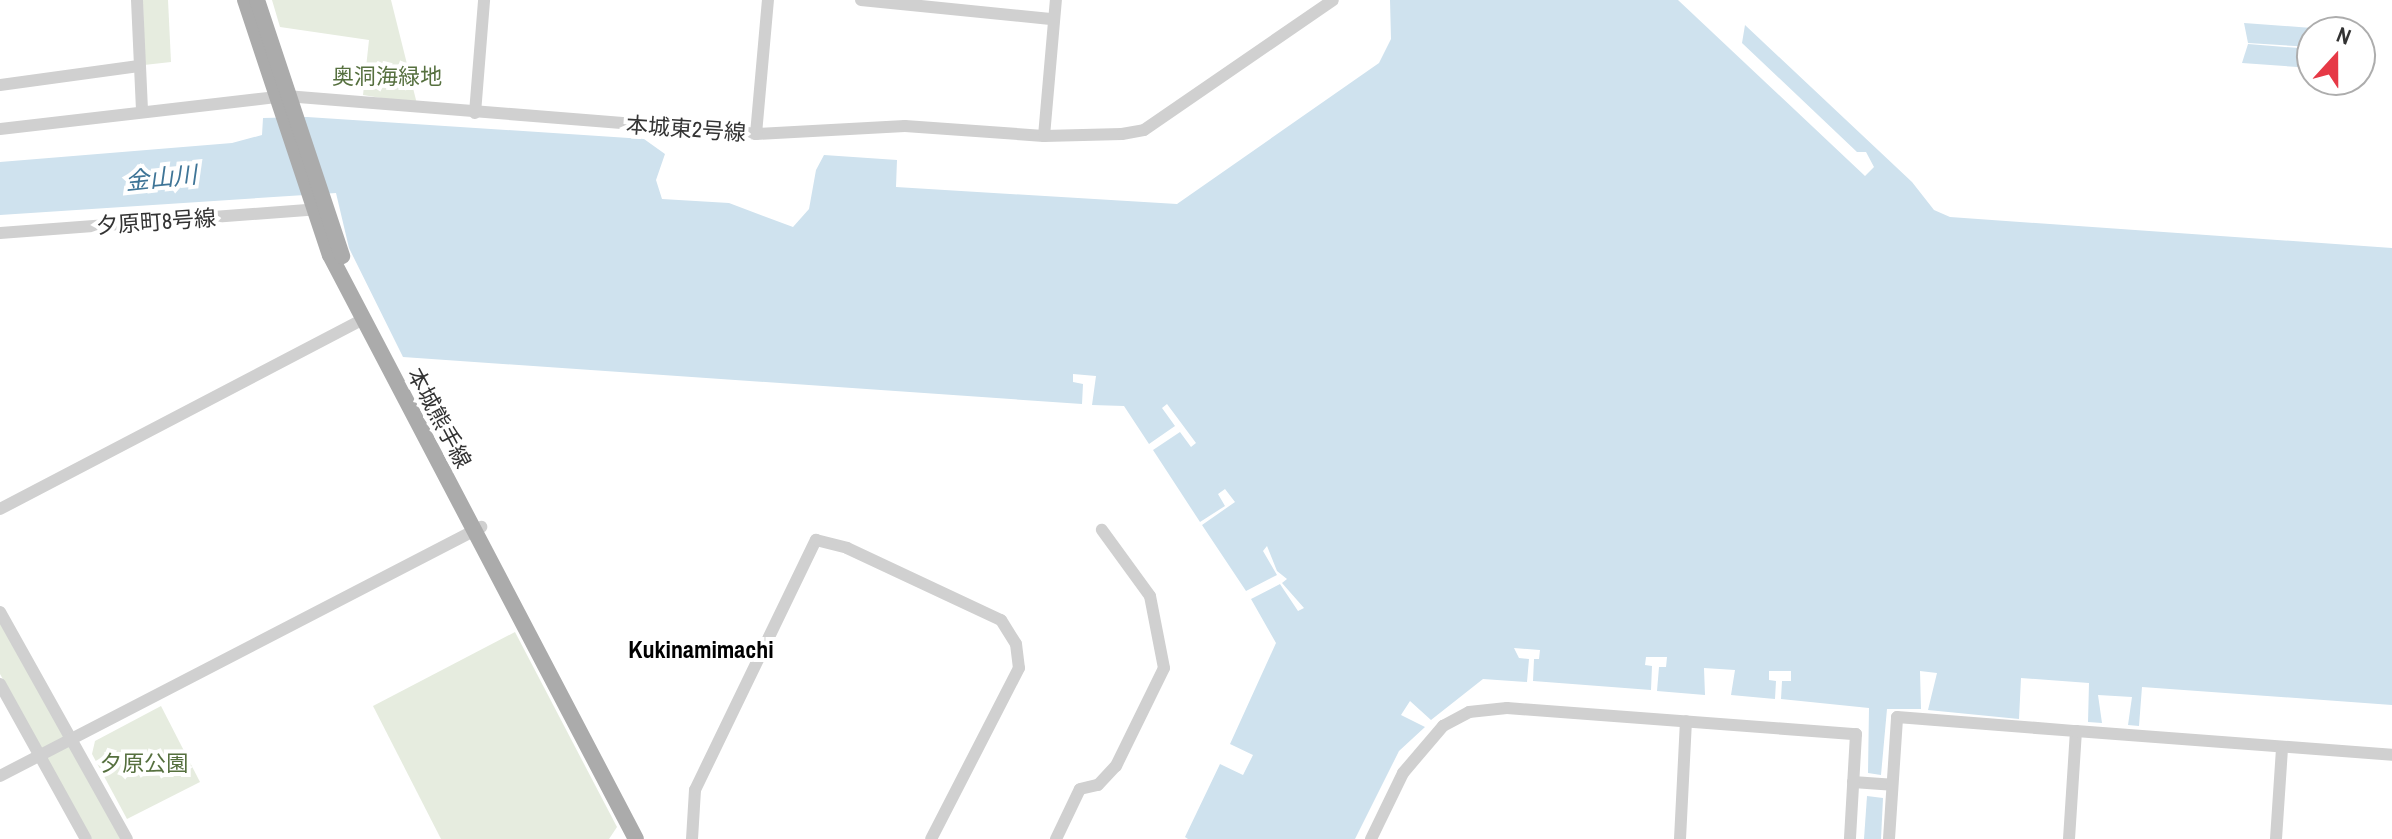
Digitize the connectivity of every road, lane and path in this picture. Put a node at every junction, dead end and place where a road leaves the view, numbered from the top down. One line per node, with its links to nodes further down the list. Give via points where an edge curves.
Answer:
1 (137, 0): 10 (street)
2 (245, 0): 12 (main road, 本城熊手線)
3 (257, 0): 12 (main road, 本城熊手線)
4 (484, 0): 14 (street)
5 (768, 0): 16 (street)
6 (861, 0): 9 (street)
7 (1056, 0): 9 (street)
8 (1333, 0): 17 (street, 本城東2号線, via 1144,130)
9 (1053, 19): 17 (street)
10 (139, 66): 11 (street); 13 (street)
11 (0, 85)
12 (280, 96): 13 (street, 本城東2号線); 14 (street, 本城東2号線); 18 (main road, 本城熊手線)
13 (142, 111): 15 (street, 本城東2号線)
14 (475, 113): 16 (street, 本城東2号線)
15 (0, 129)
16 (756, 134): 17 (street, 本城東2号線, via 905,126)
17 (1044, 136)
18 (316, 203): 19 (street, 夕原町8号線); 20 (main road, 本城熊手線); 22 (main road, 本城熊手線)
19 (0, 233)
20 (362, 320): 21 (street); 22 (main road, 本城熊手線)
21 (0, 509)
22 (478, 528): 28 (street); 34 (main road, 本城熊手線)
23 (1102, 530): 39 (street, via 1150,596 1164,668 1116,766 1098,785 1080,789)
24 (0, 612): 28 (street)
25 (0, 684): 30 (street)
26 (1686, 721): 33 (street, via 1856,734); 40 (street, via 1507,708 1469,712 1443,726 1403,773); 41 (street)
27 (2076, 731): 29 (street); 33 (street, via 1897,717); 44 (street)
28 (71, 739): 30 (street); 36 (street)
29 (2282, 748): 31 (street); 45 (street)
30 (40, 755): 32 (street); 35 (street)
31 (2392, 755)
32 (0, 776)
33 (1873, 783): 42 (street); 43 (street)
34 (637, 837)
35 (86, 839)
36 (127, 839)
37 (692, 839): 38 (street, via 695,790 816,540 847,548 1001,620 1016,644 1019,668)
38 (931, 839)
39 (1056, 839)
40 (1371, 839)
41 (1680, 839)
42 (1850, 839)
43 (1889, 839)
44 (2069, 839)
45 (2276, 839)

